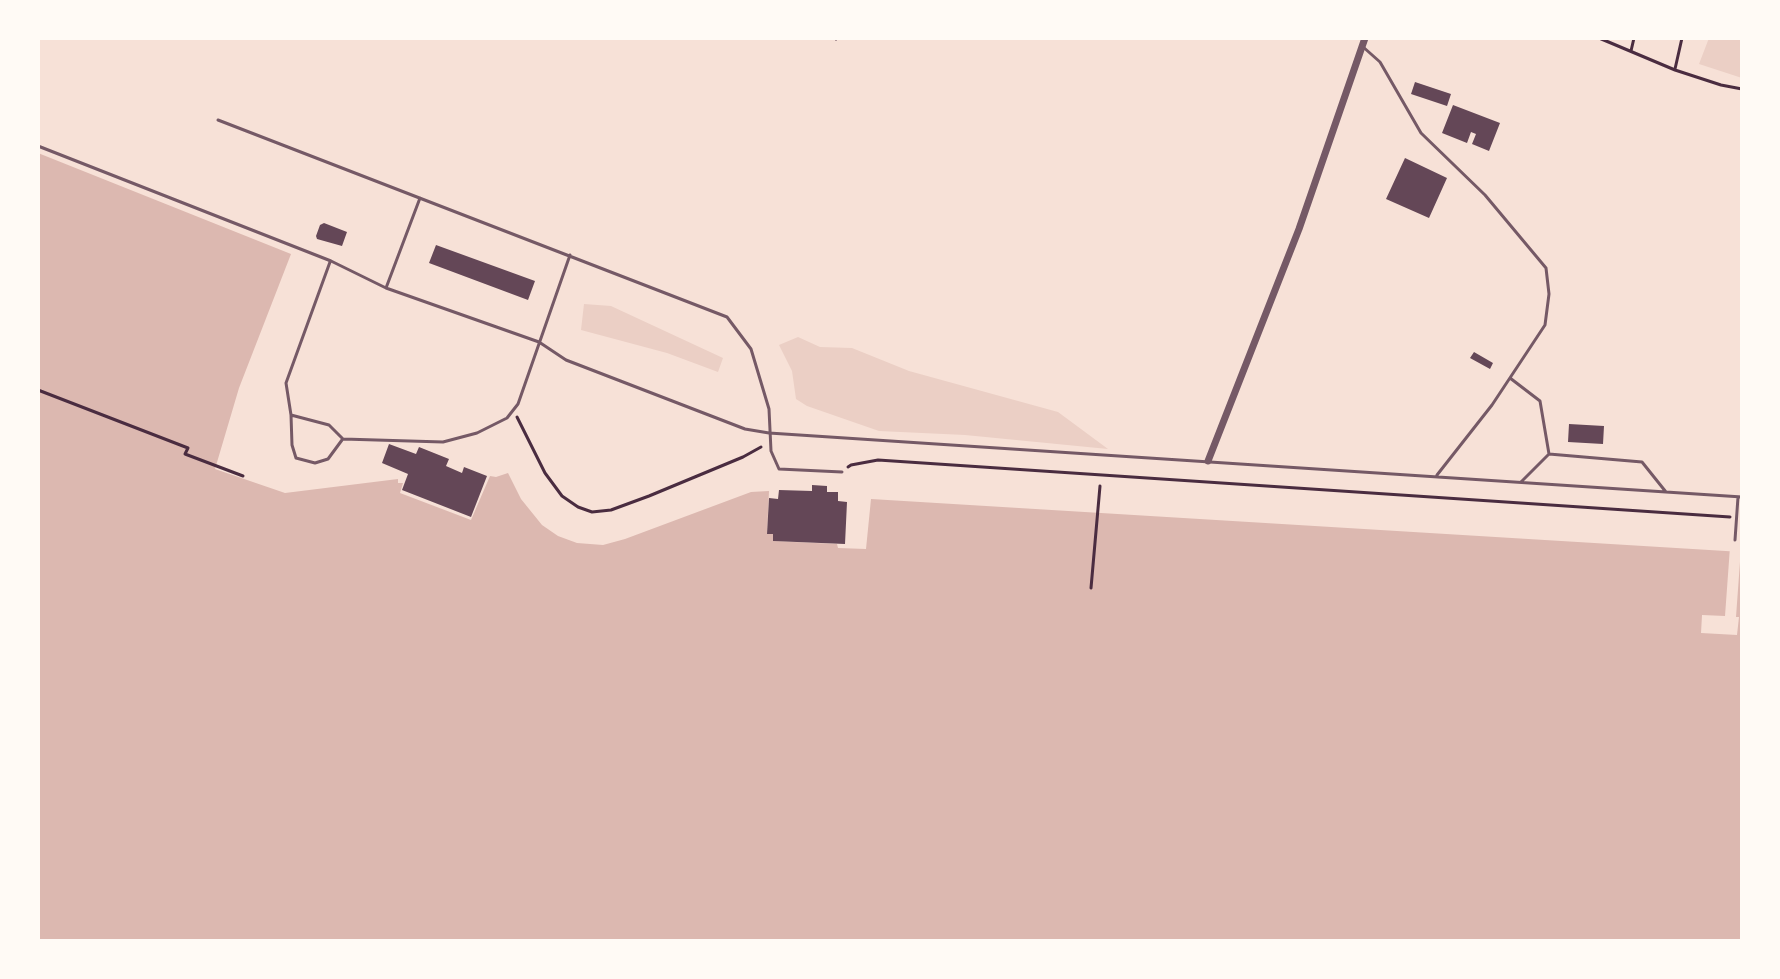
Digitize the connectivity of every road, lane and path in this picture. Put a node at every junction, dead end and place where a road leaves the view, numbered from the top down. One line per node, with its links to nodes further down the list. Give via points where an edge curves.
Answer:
1 (1599, 38): 5 (path)
2 (1634, 38): 5 (path)
3 (1682, 38): 6 (path)
4 (1364, 42): 15 (lane, via 1421,133 1485,195 1546,268 1545,325); 22 (street, via 1299,229)
5 (1631, 51): 6 (path)
6 (1675, 70): 7 (path)
7 (1742, 89)
8 (218, 120): 10 (lane)
9 (38, 146): 12 (lane)
10 (420, 197): 11 (lane); 13 (lane)
11 (570, 255): 14 (lane); 19 (lane, via 727,317 751,349 769,409)
12 (331, 261): 13 (lane); 18 (lane, via 286,383)
13 (386, 288): 14 (lane)
14 (539, 342): 17 (lane); 19 (lane, via 566,360 745,429)
15 (1510, 378): 21 (lane, via 1540,401); 25 (lane)
16 (38, 390): 24 (path, via 188,448 185,454)
17 (513, 410): 19 (path, via 562,496 592,512 611,510 743,457 761,448); 20 (lane, via 477,433 443,442)
18 (291, 415): 20 (lane, via 329,425); 20 (lane, via 296,458 315,463 328,459)
19 (769, 433): 22 (lane); 23 (lane, via 779,469)
20 (343, 439)
21 (1549, 454): 26 (lane); 28 (lane, via 1642,462)
22 (1208, 461): 25 (lane)
23 (842, 472): 30 (path, via 878,460)
24 (243, 476)
25 (1436, 476): 26 (lane)
26 (1521, 482): 28 (lane)
27 (1100, 486): 32 (path)
28 (1666, 492): 29 (lane)
29 (1740, 497): 30 (lane)
30 (1736, 518): 31 (lane)
31 (1735, 540)
32 (1091, 588)

